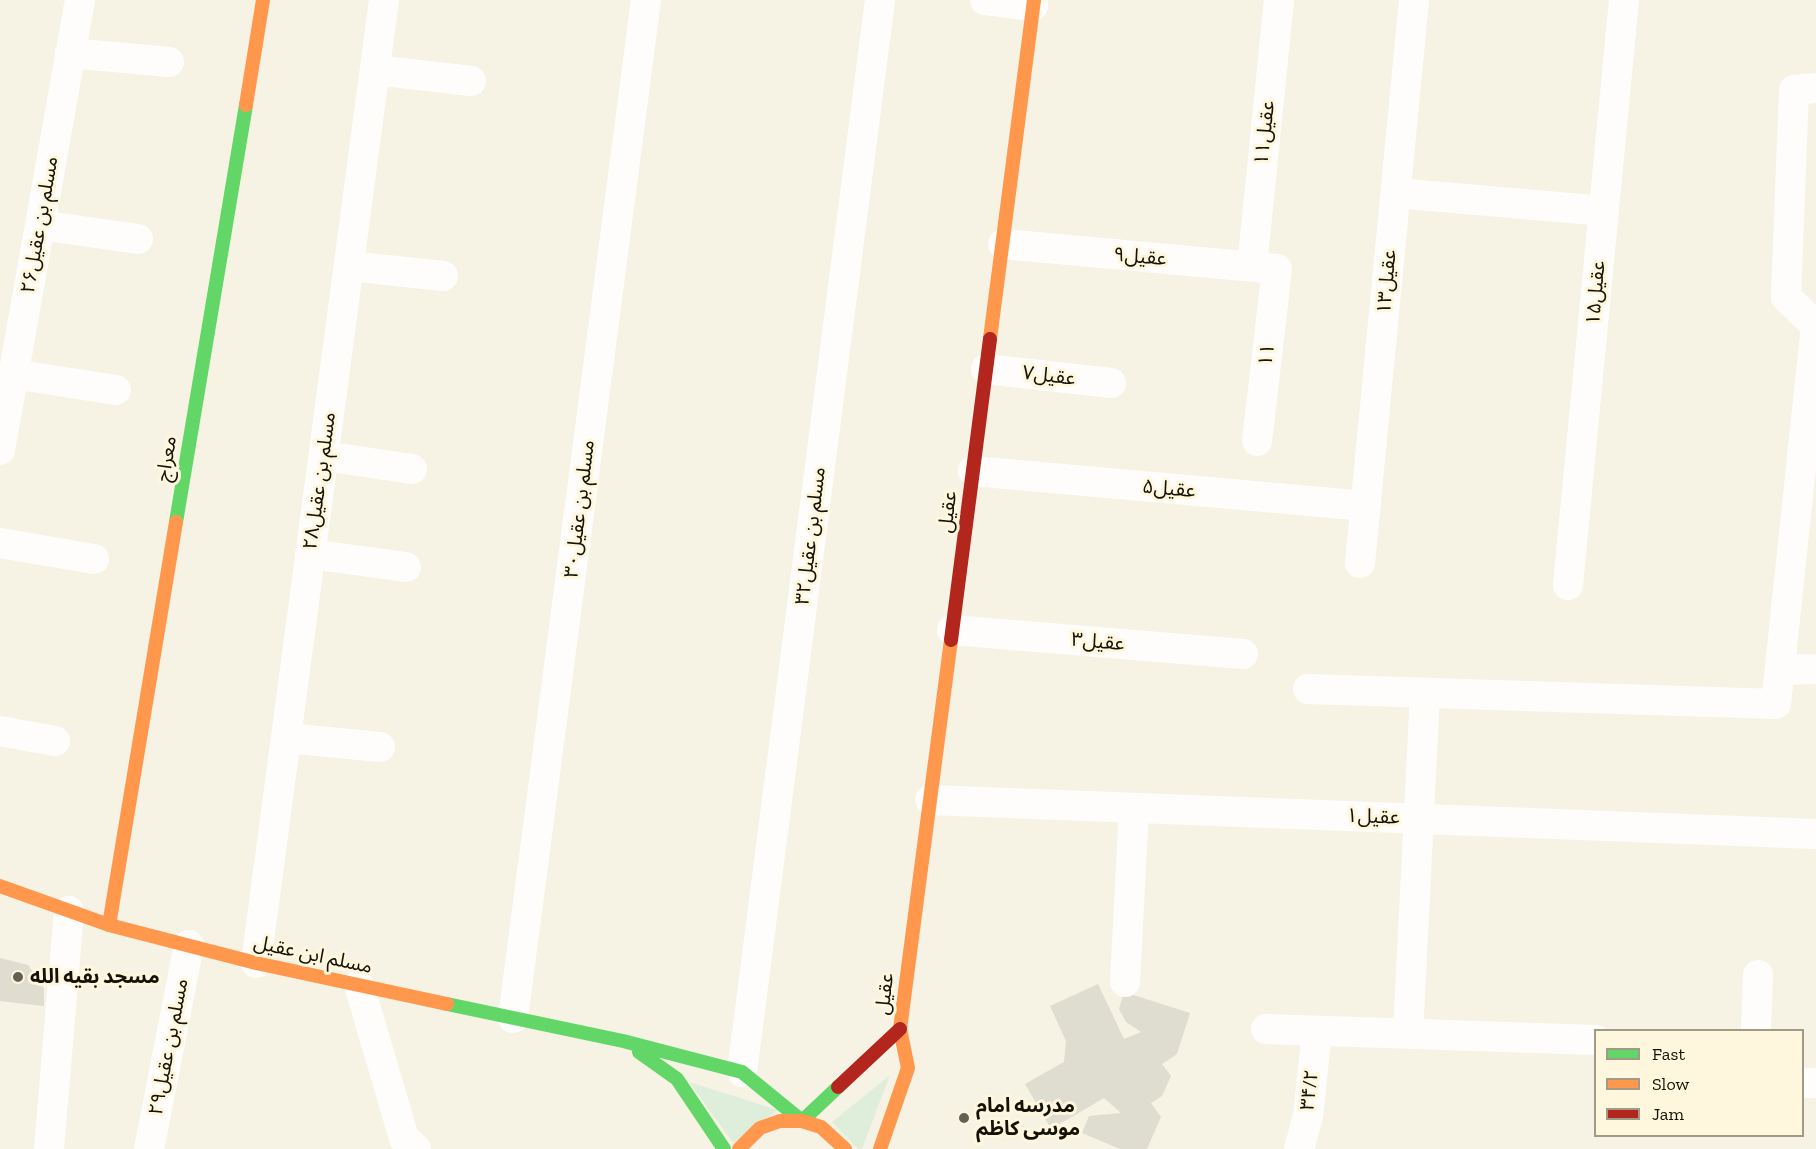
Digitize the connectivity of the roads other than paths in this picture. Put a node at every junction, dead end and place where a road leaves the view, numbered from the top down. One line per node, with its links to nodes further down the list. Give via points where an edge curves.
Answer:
1 (80, 0): 11 (street, مسلم بن عقیل۲۶)
2 (264, 0): 57 (street, معراج)
3 (384, 0): 13 (street, مسلم بن عقیل۲۸)
4 (646, 0): 63 (street, مسلم بن عقیل۳۰)
5 (880, 0): 71 (street, مسلم بن عقیل۳۲)
6 (985, 0): 10 (street)
7 (1279, 0): 22 (street, عقیل۱۱)
8 (1414, 0): 16 (street, عقیل۱۳)
9 (1624, 0): 17 (street, عقیل۱۵)
10 (1034, 3): 20 (street, عقیل)
11 (70, 52): 12 (street); 18 (street, مسلم بن عقیل۲۶)
12 (169, 62)
13 (375, 70): 14 (street); 21 (street, مسلم بن عقیل۲۸)
14 (471, 81)
15 (1816, 88): 24 (street, via 1794,90 1786,297)
16 (1396, 193): 17 (street); 34 (street, عقیل۱۳)
17 (1604, 211): 40 (street, عقیل۱۵)
18 (40, 225): 19 (street); 26 (street, مسلم بن عقیل۲۶)
19 (138, 239)
20 (1002, 244): 22 (street, عقیل۹); 25 (street, عقیل)
21 (349, 266): 23 (street); 31 (street, مسلم بن عقیل۲۸)
22 (1264, 268): 29 (street, ۱۱)
23 (443, 276)
24 (1815, 325): 44 (street)
25 (986, 369): 27 (street, عقیل۷); 33 (street, عقیل)
26 (13, 374): 28 (street); 30 (street, مسلم بن عقیل۲۶)
27 (1111, 383)
28 (116, 390)
29 (1257, 441)
30 (0, 450)
31 (324, 456): 32 (street); 36 (street, مسلم بن عقیل۲۸)
32 (412, 468)
33 (973, 471): 34 (street, عقیل۵); 41 (street, عقیل)
34 (1366, 506): 38 (street, عقیل۱۳)
35 (0, 543): 37 (street)
36 (310, 554): 39 (street); 48 (street, مسلم بن عقیل۲۸)
37 (93, 559)
38 (1360, 564)
39 (406, 567)
40 (1568, 585)
41 (952, 630): 42 (street, عقیل۳); 51 (street, عقیل)
42 (1243, 654)
43 (1816, 669): 44 (street)
44 (1780, 670): 46 (street, via 1776,704)
45 (1308, 689): 46 (street)
46 (1425, 693): 53 (street)
47 (0, 730): 49 (street)
48 (286, 738): 50 (street); 59 (street, مسلم بن عقیل۲۸)
49 (55, 741)
50 (380, 747)
51 (930, 800): 52 (street, عقیل۱); 64 (street, عقیل)
52 (1134, 808): 53 (street, عقیل۱); 61 (street)
53 (1418, 819): 54 (street, عقیل۱); 68 (street)
54 (1816, 834)
55 (0, 886): 56 (street, مسلم ابن عقیل)
56 (69, 911): 57 (street, مسلم ابن عقیل); 73 (street)
57 (109, 925): 58 (street, مسلم ابن عقیل)
58 (189, 945): 59 (street, مسلم ابن عقیل); 74 (street, مسلم بن عقیل۲۹)
59 (256, 963): 62 (street, مسلم ابن عقیل)
60 (1758, 975): 66 (street)
61 (1125, 982)
62 (359, 985): 63 (street, مسلم ابن عقیل); 75 (street, via 404,1138)
63 (513, 1018): 70 (street, مسلم ابن عقیل)
64 (900, 1029): 72 (street); 79 (street, عقیل, via 908,1068)
65 (1266, 1029): 67 (street)
66 (1756, 1029)
67 (1317, 1031): 68 (street); 80 (street, ۳۴/۲, via 1308,1116)
68 (1408, 1033): 69 (street)
69 (1594, 1040)
70 (623, 1041): 71 (street, مسلم ابن عقیل); 76 (street, via 677,1079)
71 (742, 1072): 72 (street)
72 (802, 1121): 77 (street, via 780,1121 760,1128); 78 (street, via 821,1127)
73 (48, 1149)
74 (149, 1149)
75 (416, 1149)
76 (724, 1149)
77 (739, 1149)
78 (845, 1149)
79 (880, 1149)
80 (1299, 1149)

